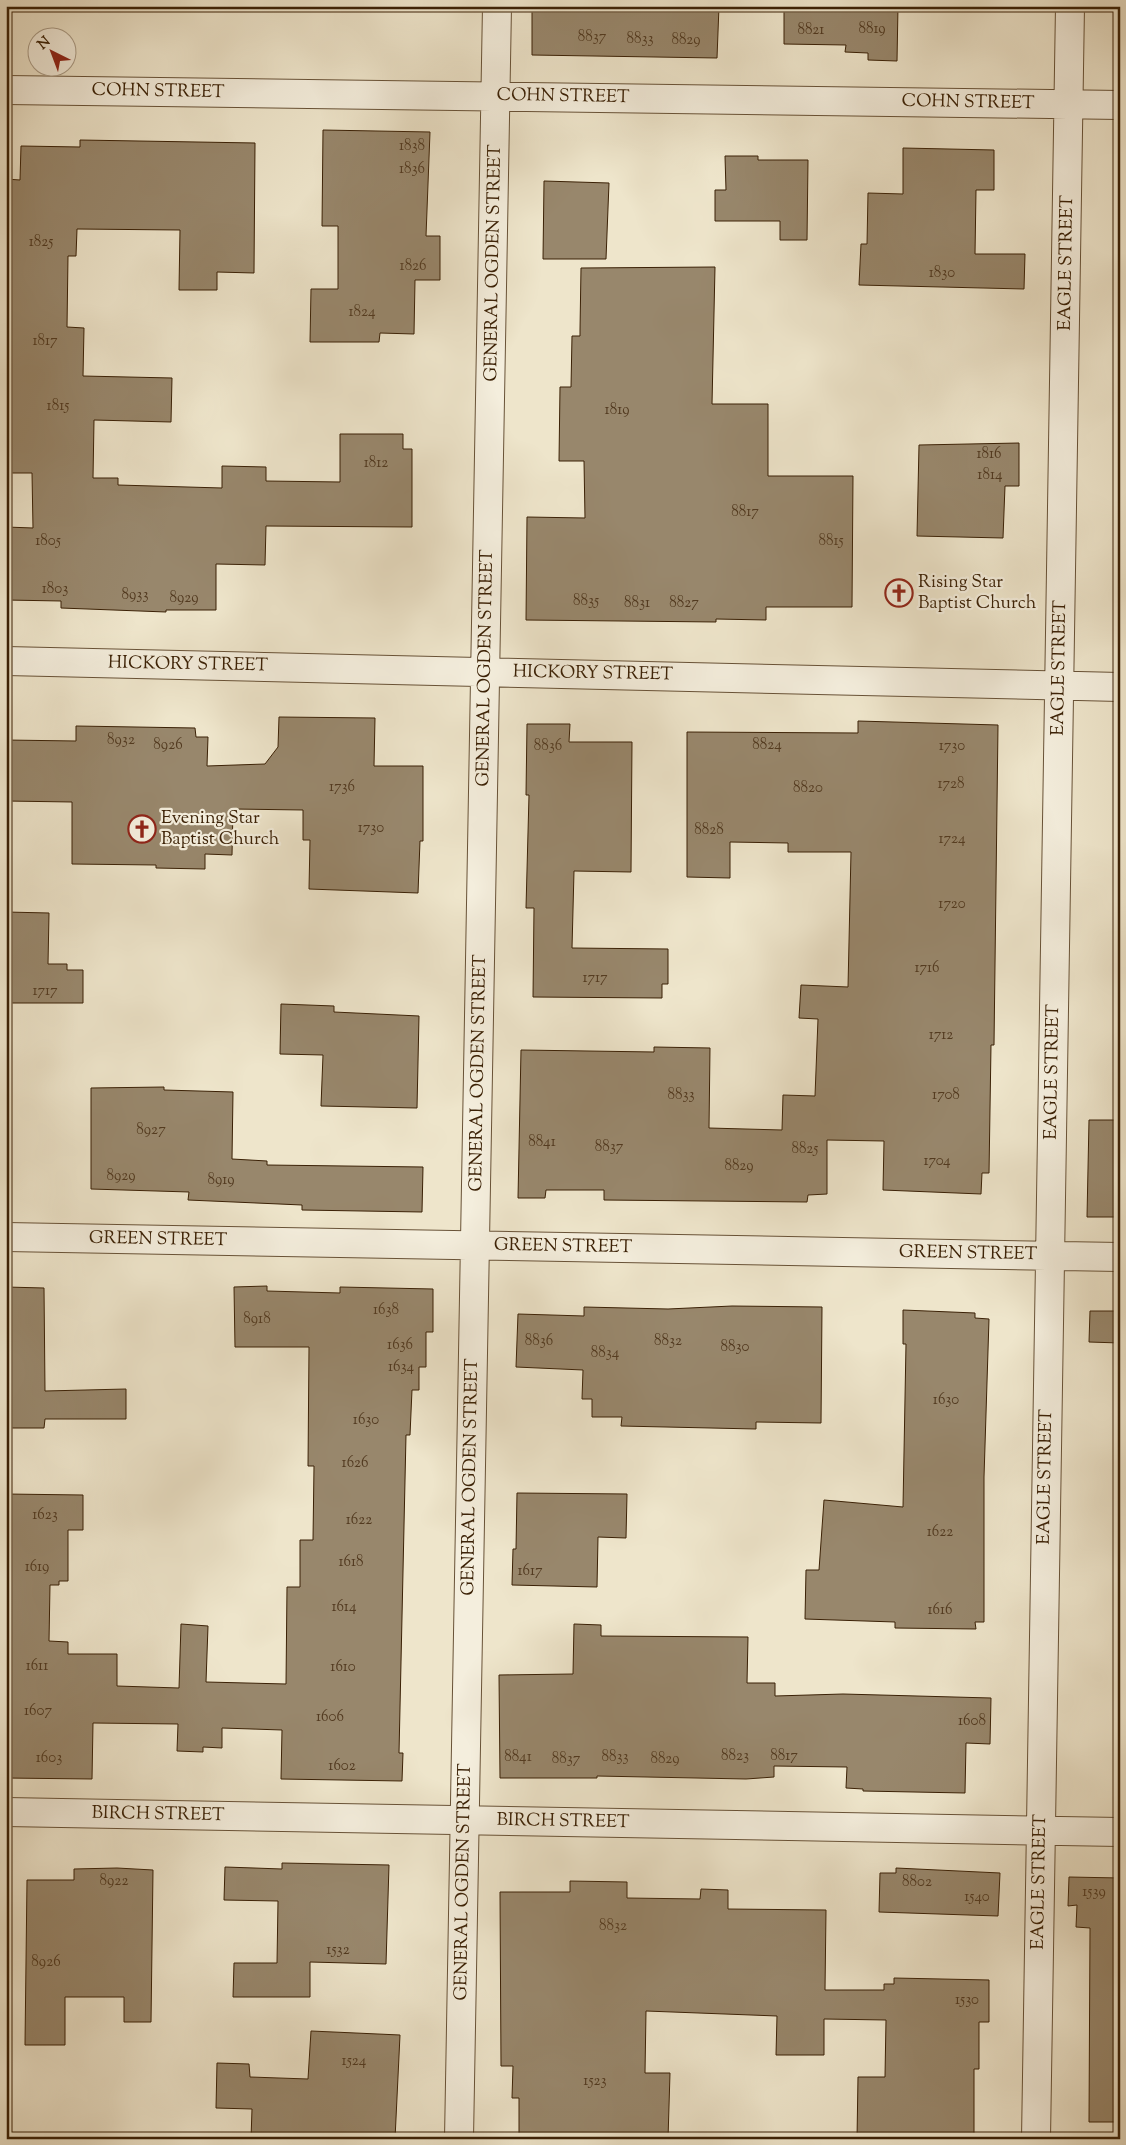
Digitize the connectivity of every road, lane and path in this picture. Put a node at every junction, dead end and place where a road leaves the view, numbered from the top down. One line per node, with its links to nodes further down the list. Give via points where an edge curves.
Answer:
1 (497, 6): 4 (street, GENERAL OGDEN STREET)
2 (1070, 6): 5 (street, EAGLE STREET)
3 (6, 90): 4 (street, COHN STREET)
4 (497, 96): 5 (street, COHN STREET); 8 (street, GENERAL OGDEN STREET)
5 (1070, 104): 6 (street, COHN STREET); 9 (street, EAGLE STREET)
6 (1120, 106)
7 (6, 661): 8 (street, HICKORY STREET)
8 (486, 672): 9 (street, HICKORY STREET); 12 (street, GENERAL OGDEN STREET)
9 (1059, 686): 10 (street, HICKORY STREET); 13 (street, EAGLE STREET)
10 (1120, 687)
11 (6, 1237): 12 (street, GREEN STREET)
12 (475, 1245): 13 (street, GREEN STREET); 16 (street, GENERAL OGDEN STREET)
13 (1050, 1256): 14 (street, GREEN STREET); 17 (street, EAGLE STREET)
14 (1120, 1257)
15 (6, 1812): 16 (street, BIRCH STREET)
16 (465, 1820): 17 (street, BIRCH STREET); 19 (street, GENERAL OGDEN STREET)
17 (1040, 1830): 18 (street, BIRCH STREET); 20 (street, EAGLE STREET)
18 (1120, 1832)
19 (459, 2139)
20 (1036, 2139)

